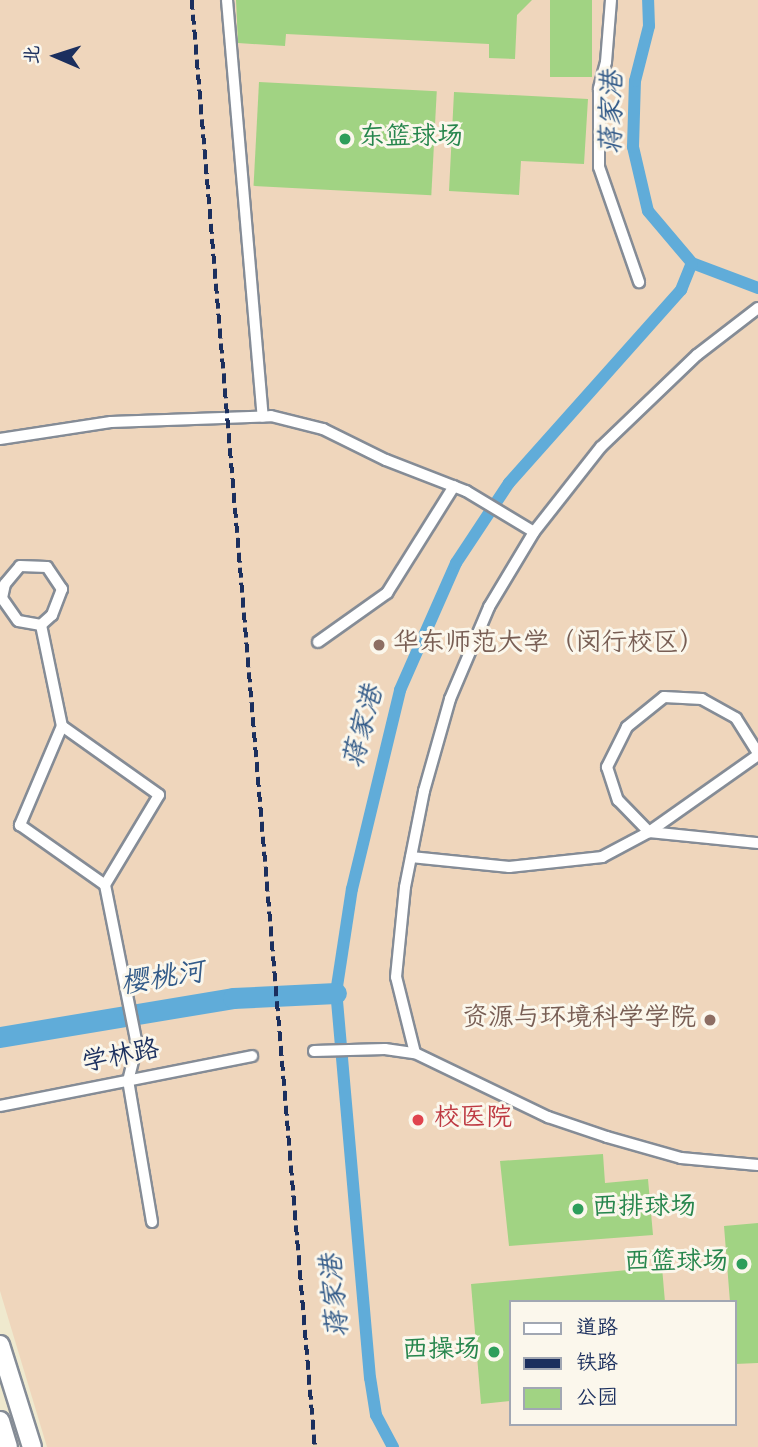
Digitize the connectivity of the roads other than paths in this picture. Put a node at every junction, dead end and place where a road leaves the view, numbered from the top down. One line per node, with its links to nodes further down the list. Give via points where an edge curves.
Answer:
1 (227, 0): 5 (street)
2 (611, 0): 3 (street, via 606,62 598,89 599,167)
3 (639, 282)
4 (754, 311): 8 (street, via 636,409)
5 (263, 416): 6 (street, via 111,422); 7 (street, via 323,429)
6 (0, 439)
7 (454, 486): 8 (street); 10 (street, via 387,593)
8 (534, 532): 15 (street, via 489,607 450,699)
9 (41, 625): 9 (street, via 52,615 62,590 47,568 20,566 5,584 2,598 18,621); 11 (street)
10 (318, 642)
11 (62, 726): 16 (street, via 20,825); 16 (street, via 159,795)
12 (758, 754): 13 (street); 13 (street, via 736,718 702,699 664,697 627,727 607,766 618,800)
13 (649, 832): 14 (street); 15 (street, via 602,857 509,867)
14 (758, 843)
15 (411, 857): 18 (street, via 396,976)
16 (105, 885): 20 (street, via 137,1045)
17 (314, 1051): 18 (street)
18 (415, 1053): 22 (street, via 548,1116 607,1138 681,1158)
19 (252, 1056): 20 (street, 学林路)
20 (128, 1080): 21 (street, 学林路); 23 (street)
21 (0, 1106)
22 (758, 1165)
23 (152, 1222)
24 (0, 1345): 27 (main road)
25 (0, 1421): 26 (main road)
26 (8, 1447)
27 (32, 1447)

